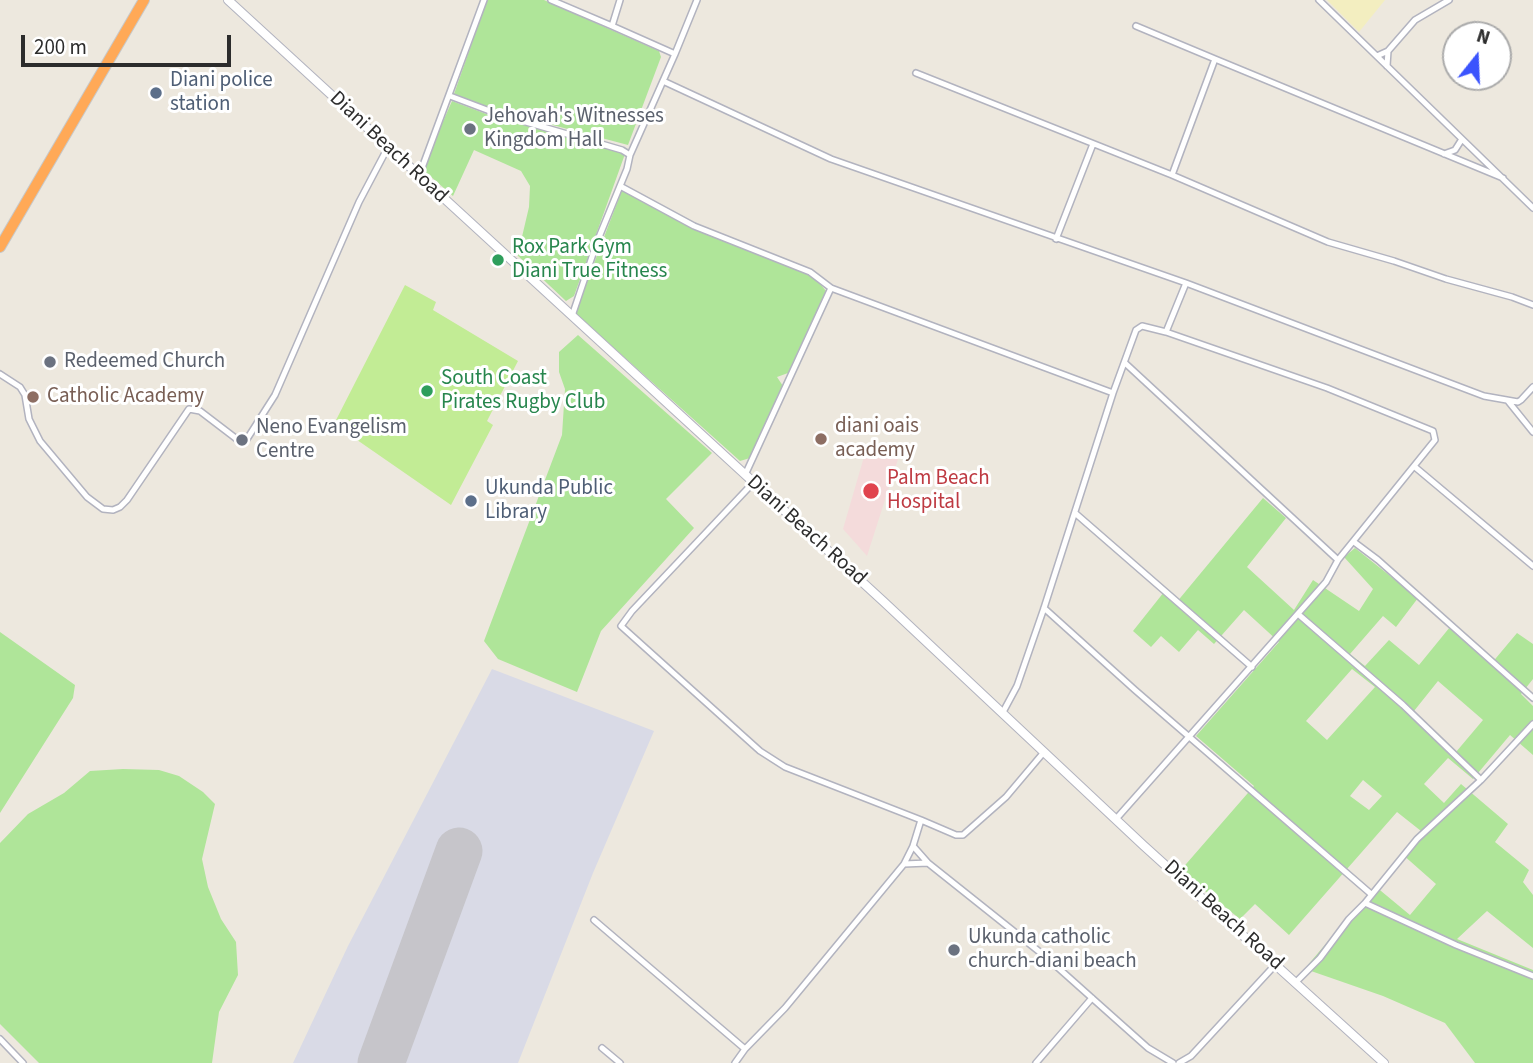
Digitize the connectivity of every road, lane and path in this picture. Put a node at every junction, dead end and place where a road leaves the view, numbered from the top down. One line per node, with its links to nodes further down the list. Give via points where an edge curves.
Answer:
1 (144, 0): 30 (highway)
2 (228, 0): 21 (main road, Diani Beach Road)
3 (484, 0): 18 (street)
4 (551, 0): 9 (street)
5 (620, 0): 9 (street)
6 (698, 0): 12 (street)
7 (1319, 0): 13 (street)
8 (1449, 0): 11 (street, via 1415,20)
9 (612, 26): 12 (street)
10 (1136, 26): 14 (street)
11 (1388, 51): 13 (street); 15 (street)
12 (675, 54): 17 (street)
13 (1377, 55): 15 (street)
14 (1215, 59): 22 (street); 24 (street)
15 (1387, 66): 19 (street)
16 (916, 73): 20 (street)
17 (663, 81): 23 (street); 29 (street, via 831,159)
18 (450, 96): 23 (street); 25 (street)
19 (1462, 139): 22 (street, via 1455,150); 26 (street)
20 (1093, 144): 24 (street); 29 (street)
21 (387, 149): 25 (main road, Diani Beach Road); 37 (street, via 359,202 275,395 247,439 238,440 200,411 189,409 127,500 113,510 103,509 87,497 40,441 29,419 25,395)
22 (1444, 154): 26 (street)
23 (630, 155): 27 (street)
24 (1172, 175): 33 (street, via 1328,242)
25 (419, 176): 34 (main road, Diani Beach Road)
26 (1503, 178): 28 (street)
27 (620, 186): 32 (street, via 694,226 810,272); 34 (street)
28 (1533, 208)
29 (1056, 239): 31 (street)
30 (0, 247)
31 (1185, 283): 35 (street); 40 (street, via 1484,396)
32 (831, 288): 39 (street); 43 (street)
33 (1533, 305)
34 (572, 317): 43 (main road, Diani Beach Road)
35 (1166, 332): 36 (street, via 1139,326); 42 (street, via 1433,431 1435,440)
36 (1125, 363): 39 (street); 47 (street)
37 (0, 374)
38 (1533, 387): 40 (street, via 1521,400)
39 (1113, 393): 45 (street)
40 (1508, 401): 41 (street)
41 (1533, 432)
42 (1415, 467): 46 (street); 48 (street)
43 (745, 475): 44 (main road, Diani Beach Road)
44 (753, 483): 53 (main road, Diani Beach Road); 59 (street, via 621,626 760,751 785,767)
45 (1075, 513): 49 (street); 51 (street)
46 (1354, 541): 47 (street); 52 (street)
47 (1338, 560): 50 (street)
48 (1533, 566)
49 (1044, 608): 53 (street); 55 (street)
50 (1298, 614): 51 (street); 57 (street)
51 (1252, 667): 55 (street)
52 (1533, 698)
53 (1003, 712): 56 (main road, Diani Beach Road)
54 (1533, 724): 57 (street)
55 (1190, 737): 58 (street); 63 (street)
56 (1044, 752): 58 (main road, Diani Beach Road); 59 (street, via 1006,797 963,835)
57 (1481, 780): 63 (street, via 1417,839)
58 (1116, 819): 66 (main road, Diani Beach Road)
59 (920, 820): 60 (street)
60 (913, 846): 61 (street); 62 (street)
61 (928, 863): 62 (street); 69 (street)
62 (904, 864): 72 (street, via 785,1009)
63 (1371, 894): 64 (street)
64 (1366, 903): 67 (street); 68 (street)
65 (594, 920): 72 (street)
66 (1276, 964): 68 (main road, Diani Beach Road); 78 (street, via 1191,1056)
67 (1533, 976)
68 (1296, 982): 79 (main road, Diani Beach Road)
69 (1092, 998): 76 (street); 77 (street, via 1148,1048)
70 (0, 1039): 73 (street)
71 (602, 1048): 74 (street)
72 (745, 1049): 75 (street)
73 (23, 1063)
74 (620, 1063)
75 (735, 1063)
76 (1036, 1063)
77 (1173, 1063)
78 (1179, 1063)
79 (1384, 1063)

